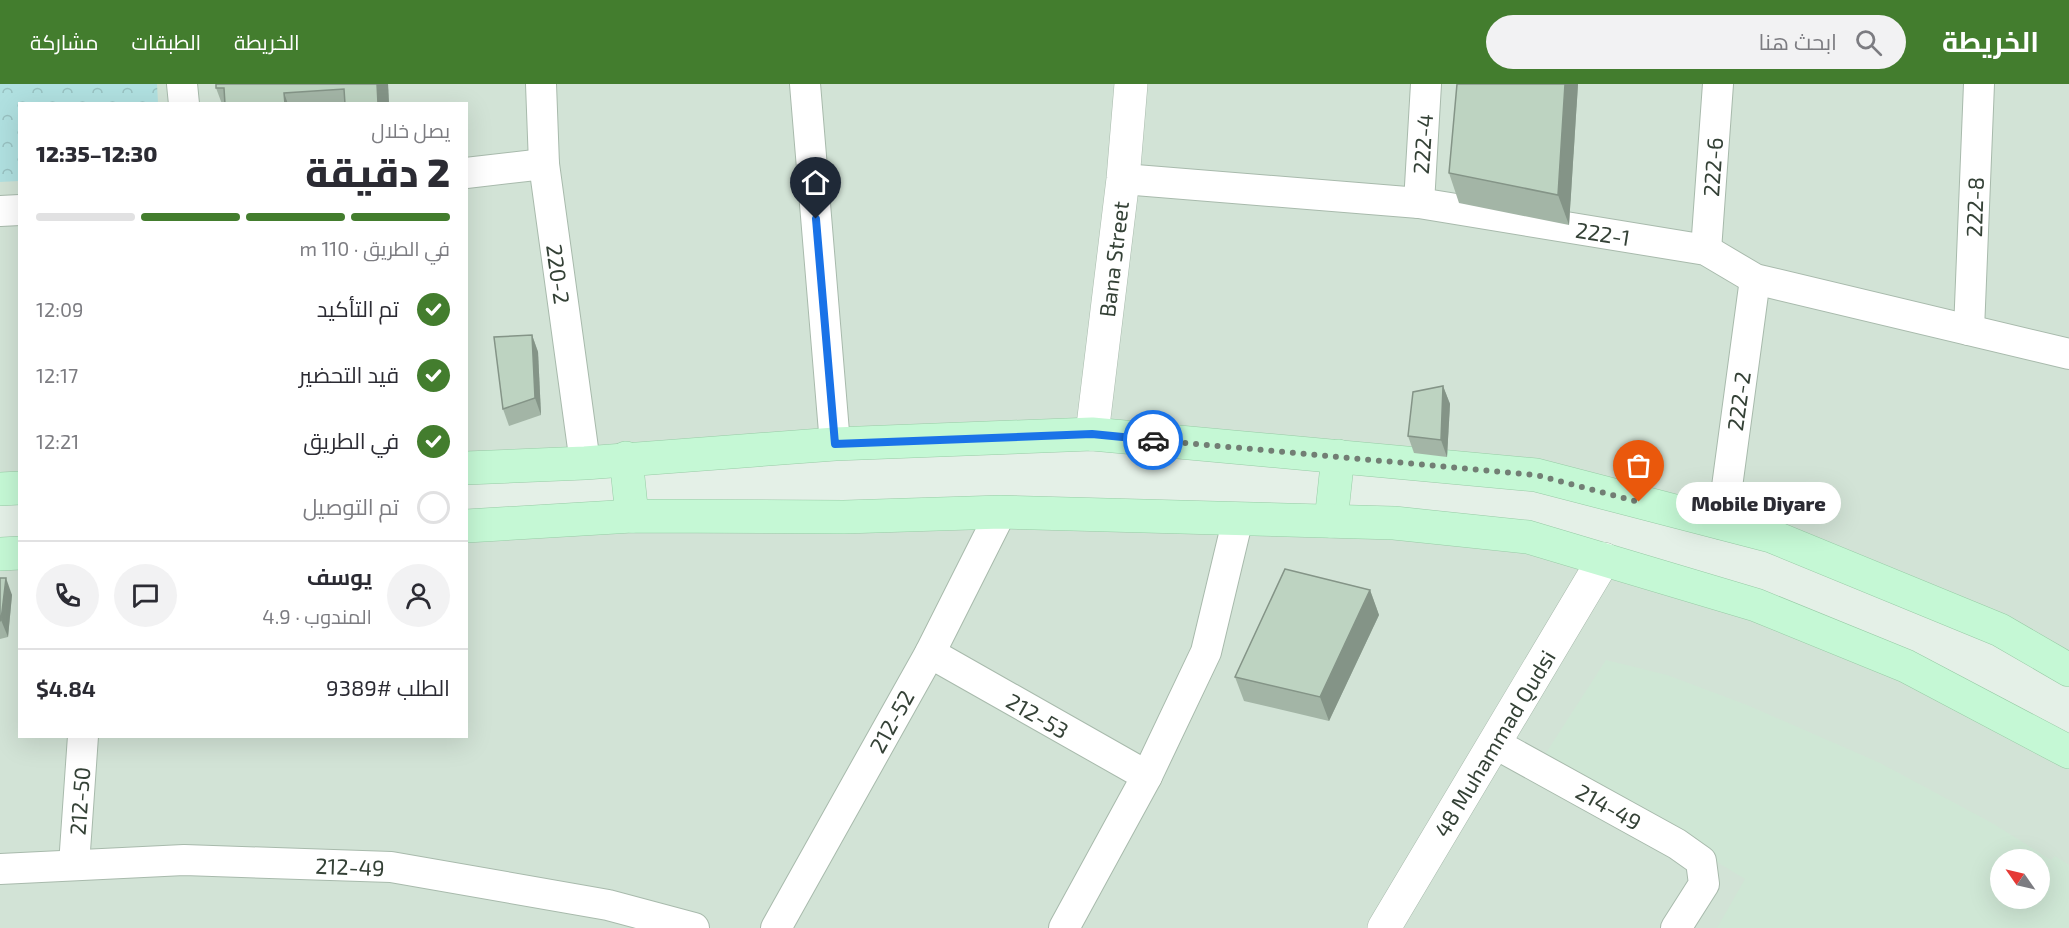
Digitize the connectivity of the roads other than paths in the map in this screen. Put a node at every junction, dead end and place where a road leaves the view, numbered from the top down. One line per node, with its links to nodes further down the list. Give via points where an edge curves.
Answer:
1 (182, 84): 8 (street)
2 (541, 84): 9 (street, 220-2)
3 (805, 84): 20 (street)
4 (1131, 84): 11 (street, Bana Street)
5 (1426, 84): 12 (street, 222-4)
6 (1718, 84): 15 (street, 222-6)
7 (1979, 84): 17 (street, 222-8)
8 (184, 102)
9 (544, 164): 10 (street); 23 (street, 220-2)
10 (468, 173)
11 (1123, 179): 12 (street, 222-1); 19 (street, Bana Street)
12 (1419, 203): 15 (street, 222-1)
13 (18, 210): 14 (street)
14 (0, 211)
15 (1706, 250): 16 (street, 222-1)
16 (1755, 279): 17 (street, 222-1); 31 (street, 222-2)
17 (1969, 330): 18 (street, 222-1)
18 (2069, 354)
19 (1092, 434): 20 (main road); 21 (main road)
20 (835, 444): 22 (main road)
21 (1338, 456): 30 (main road); 31 (main road, via 1536,475)
22 (626, 458): 23 (main road); 28 (main road)
23 (585, 463): 24 (main road)
24 (468, 468)
25 (18, 488): 26 (main road)
26 (0, 489)
27 (1001, 512): 28 (main road, via 844,517); 29 (main road); 36 (street, 212-52)
28 (632, 516): 32 (main road)
29 (1238, 518): 30 (main road); 41 (street, via 1206,652)
30 (1331, 521): 35 (main road, via 1394,523 1528,537)
31 (1722, 524): 37 (main road, via 1771,536 2000,630)
32 (468, 526)
33 (18, 553): 34 (main road)
34 (0, 554)
35 (1604, 559): 39 (street, 48 Muhammad Qudsi); 40 (main road, via 1756,605 1906,666)
36 (930, 653): 41 (street, 212-53); 45 (street, 212-52)
37 (2069, 670)
38 (84, 738): 42 (street, 212-50)
39 (1494, 743): 47 (street, 48 Muhammad Qudsi); 48 (street, 214-49, via 1701,861 1704,884)
40 (2069, 752)
41 (1147, 776): 46 (street)
42 (74, 866): 43 (street, 212-49); 44 (street, 212-49, via 184,860 391,867 608,905)
43 (0, 869)
44 (694, 928)
45 (776, 928)
46 (1064, 928)
47 (1384, 928)
48 (1676, 928)

